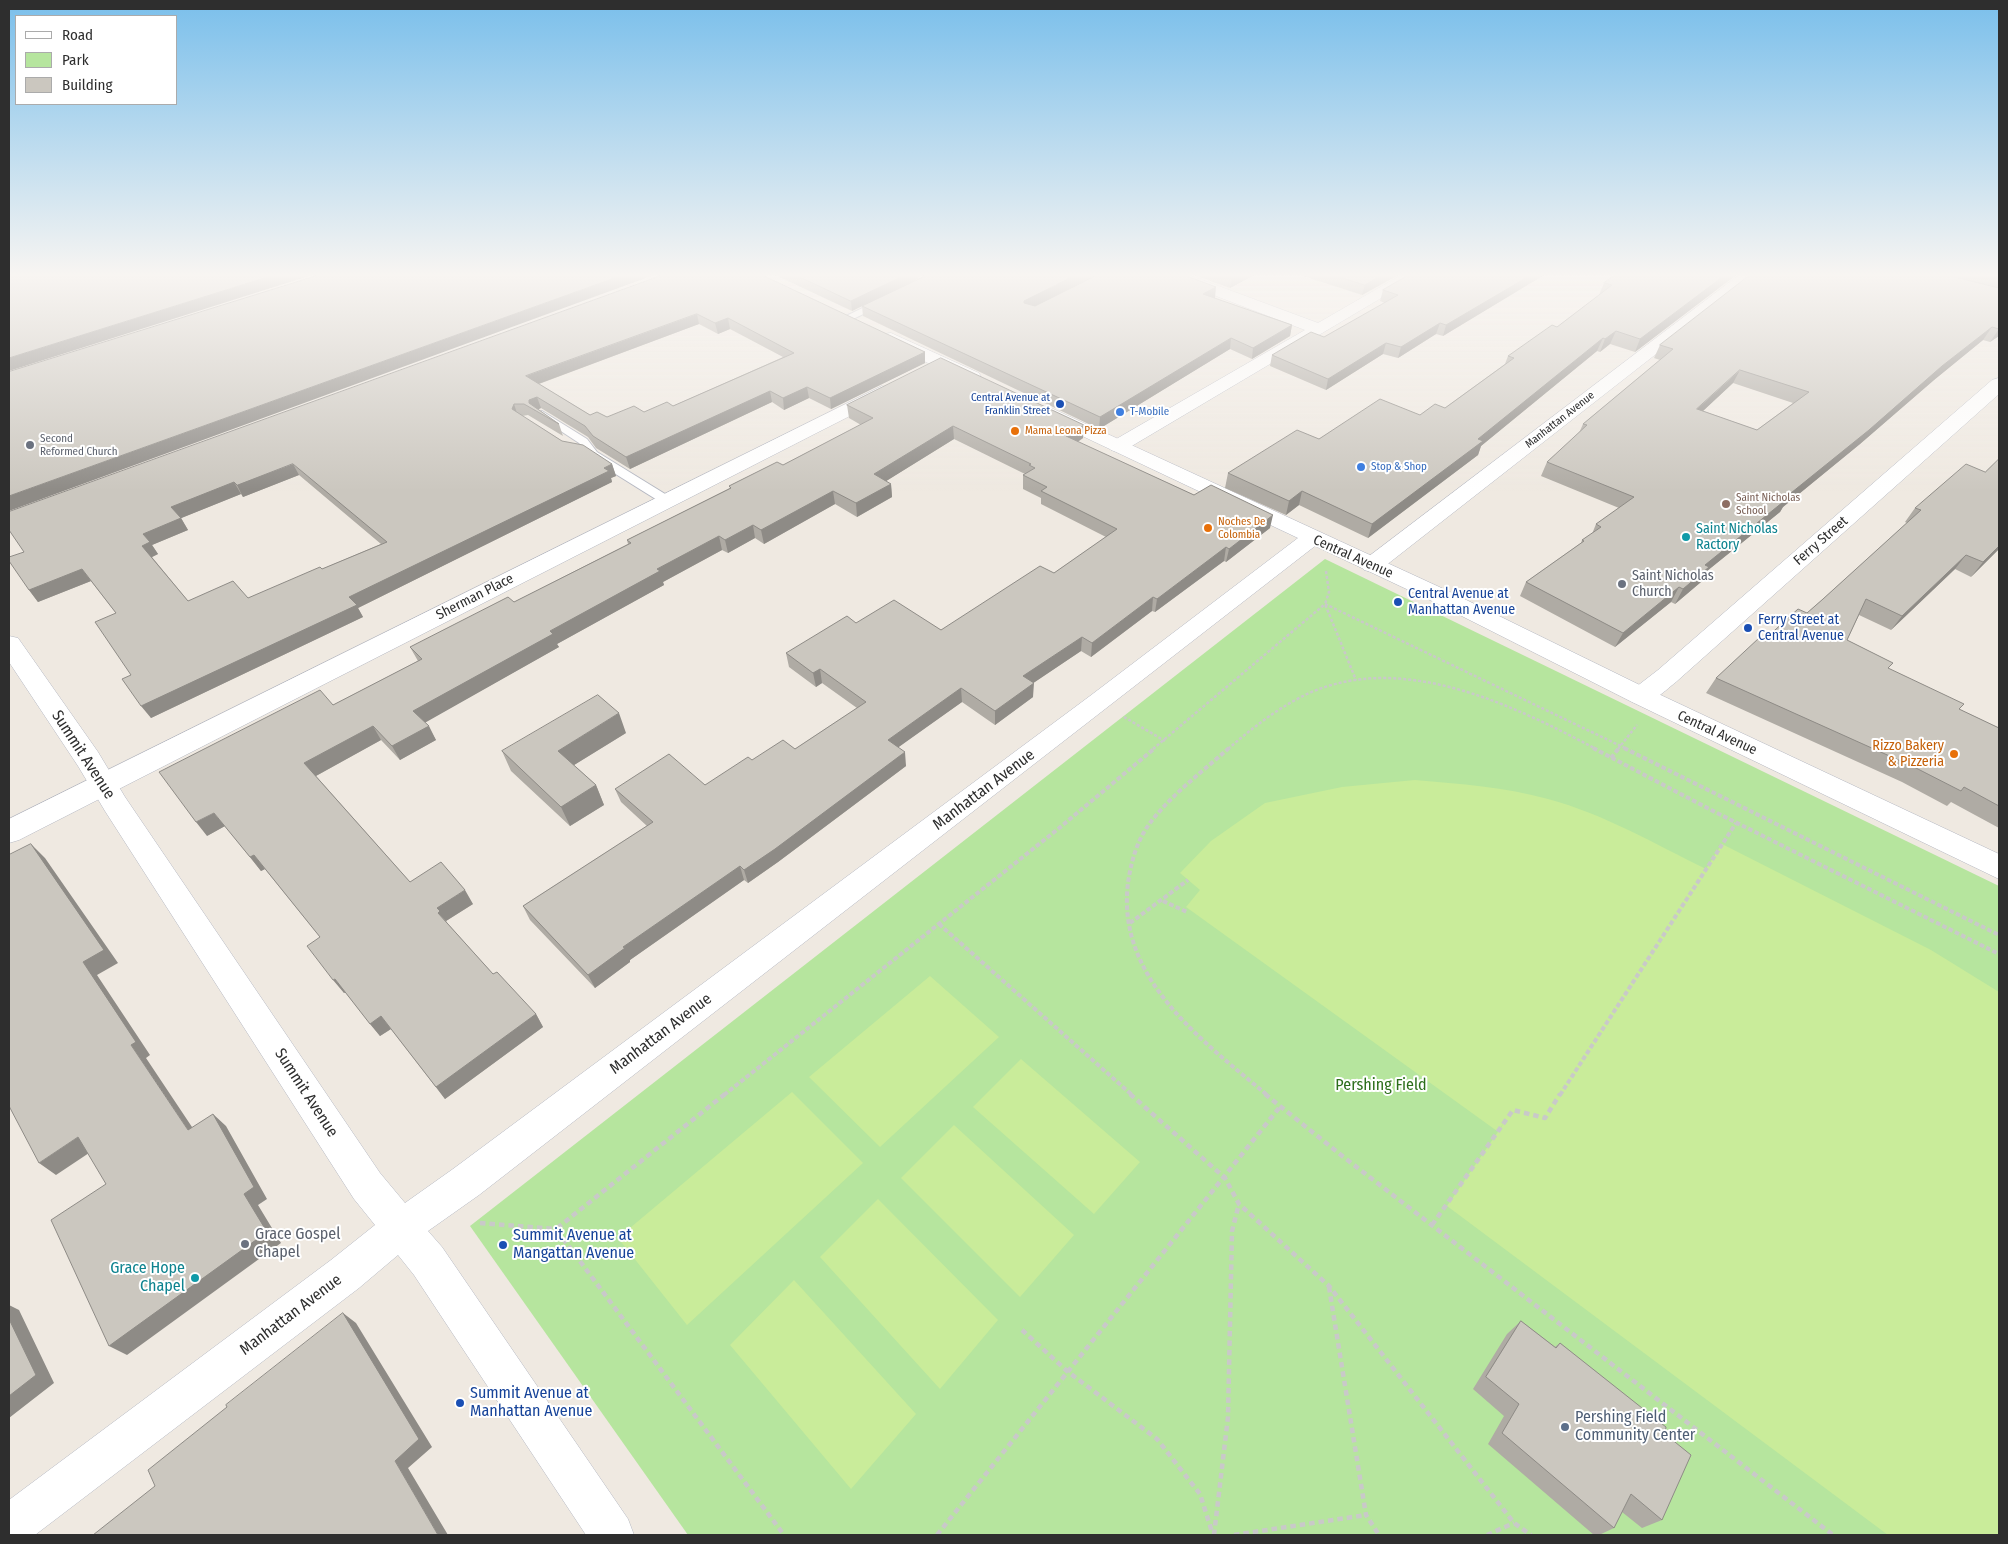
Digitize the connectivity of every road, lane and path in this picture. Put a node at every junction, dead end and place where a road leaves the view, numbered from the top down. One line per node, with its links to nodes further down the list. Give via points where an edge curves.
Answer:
1 (910, 347): 4 (street)
2 (1288, 347): 10 (street)
3 (1655, 347): 14 (street, Manhattan Avenue)
4 (941, 362): 5 (street); 12 (street, Sherman Place)
5 (985, 383)
6 (1999, 384): 19 (street, Ferry Street)
7 (1030, 404): 10 (street, Central Avenue)
8 (540, 413): 11 (lane, via 583,441)
9 (563, 443): 11 (lane)
10 (1118, 446): 13 (street, Central Avenue)
11 (590, 452): 12 (lane)
12 (666, 500): 25 (street, Sherman Place)
13 (1312, 538): 14 (street, Central Avenue); 41 (street, Manhattan Avenue, via 1100,702)
14 (1372, 565): 19 (street, Central Avenue)
15 (1325, 568): 16 (path, via 1329,592)
16 (1325, 604): 18 (path); 22 (path); 23 (path)
17 (9, 644): 25 (street, Summit Avenue)
18 (1356, 680): 24 (path, via 1437,683 1466,691 1525,713); 32 (path, via 1292,700 1269,715 1158,813 1140,840 1130,866 1127,894)
19 (1641, 696): 28 (street, Central Avenue)
20 (1123, 717): 22 (path)
21 (1637, 725): 23 (path)
22 (1165, 741): 33 (path)
23 (1621, 746): 24 (path); 34 (path)
24 (1611, 758): 26 (path)
25 (104, 784): 27 (street, Sherman Place); 41 (street, Summit Avenue, via 367,1186)
26 (1736, 823): 35 (path); 40 (path, via 1546,1118 1513,1110)
27 (9, 832)
28 (1999, 867)
29 (1188, 880): 30 (path)
30 (1163, 900): 31 (path); 32 (path)
31 (1187, 912)
32 (1130, 923): 36 (path, via 1150,980 1180,1018)
33 (939, 924): 37 (path); 42 (path)
34 (1999, 935)
35 (1999, 954)
36 (1279, 1108): 37 (path); 40 (path)
37 (1225, 1178): 38 (path); 45 (path)
38 (1239, 1204): 43 (path); 53 (path, via 1232,1231 1228,1417)
39 (480, 1222): 42 (path)
40 (1432, 1225): 58 (path)
41 (401, 1228): 48 (street, Manhattan Avenue, via 345,1274); 50 (street, Summit Avenue, via 428,1261)
42 (556, 1230): 51 (path)
43 (1329, 1286): 46 (path); 47 (path)
44 (1022, 1330): 45 (path)
45 (1067, 1371): 52 (path); 53 (path, via 1157,1439 1200,1494)
46 (1366, 1515): 49 (path); 55 (path)
47 (1514, 1523): 56 (path); 57 (path)
48 (9, 1527)
49 (1258, 1533): 54 (path)
50 (612, 1535)
51 (784, 1535)
52 (937, 1535)
53 (1214, 1535)
54 (1234, 1535)
55 (1379, 1535)
56 (1487, 1535)
57 (1531, 1535)
58 (1833, 1535)

